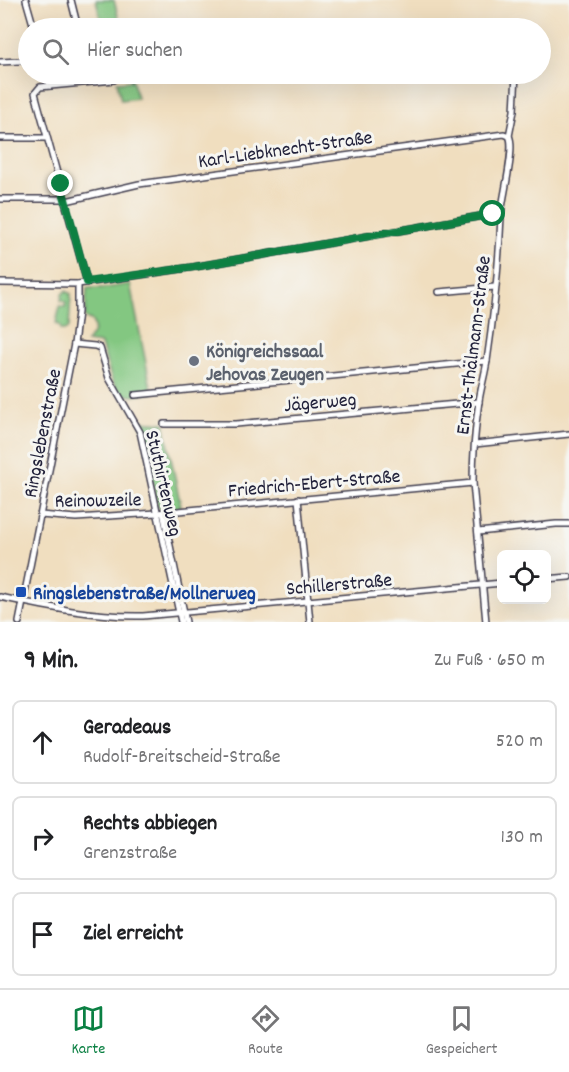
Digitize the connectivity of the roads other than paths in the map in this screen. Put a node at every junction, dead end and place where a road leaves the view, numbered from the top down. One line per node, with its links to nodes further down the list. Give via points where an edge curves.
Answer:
1 (26, 0): 3 (street)
2 (71, 0): 4 (street)
3 (31, 18)
4 (76, 18)
5 (18, 61): 6 (street)
6 (0, 62)
7 (70, 84): 9 (street)
8 (515, 84): 10 (street, Ernst-Thälmann-Straße)
9 (50, 86): 14 (street, via 40,87 35,96)
10 (509, 136): 14 (street, Karl-Liebknecht-Straße, via 139,184); 15 (street, Ernst-Thälmann-Straße)
11 (0, 138): 12 (street)
12 (45, 138)
13 (0, 199): 14 (street, Karl-Liebknecht-Straße)
14 (64, 200): 17 (street)
15 (501, 217): 17 (street, via 493,214); 19 (street, Ernst-Thälmann-Straße)
16 (0, 283): 18 (street)
17 (86, 283): 18 (street)
18 (78, 284): 21 (street, Ringslebenstraße)
19 (495, 287): 20 (street); 22 (street, Ernst-Thälmann-Straße)
20 (439, 292)
21 (74, 344): 30 (street, Stuthirtenweg, via 100,348 109,378 140,432); 31 (street, Ringslebenstraße)
22 (487, 361): 23 (street); 24 (street, Ernst-Thälmann-Straße)
23 (135, 395)
24 (479, 402): 25 (street, Jägerweg, via 236,424); 27 (street, Ernst-Thälmann-Straße)
25 (164, 424)
26 (569, 434): 27 (street)
27 (475, 444): 28 (street, Ernst-Thälmann-Straße)
28 (473, 483): 29 (street, Friedrich-Ebert-Straße); 33 (street, Ernst-Thälmann-Straße)
29 (298, 499): 30 (street, Friedrich-Ebert-Straße); 40 (street)
30 (160, 512): 31 (street, Reinowzeile, via 76,518); 41 (street, Stuthirtenweg)
31 (40, 515): 39 (street, Ringslebenstraße)
32 (569, 525): 33 (street)
33 (478, 532): 37 (street, Ernst-Thälmann-Straße)
34 (569, 577): 35 (street)
35 (551, 579)
36 (497, 583): 37 (street, Schillerstraße)
37 (483, 585): 40 (street, Schillerstraße); 46 (street, Ernst-Thälmann-Straße)
38 (0, 597): 39 (street, Schillerstraße)
39 (23, 601): 41 (street, Schillerstraße, via 102,615); 42 (street, Ringslebenstraße)
40 (308, 601): 41 (street, Schillerstraße); 45 (street)
41 (181, 613): 43 (street, Stuthirtenweg); 44 (street)
42 (19, 622)
43 (181, 622)
44 (186, 622)
45 (310, 622)
46 (486, 622)

